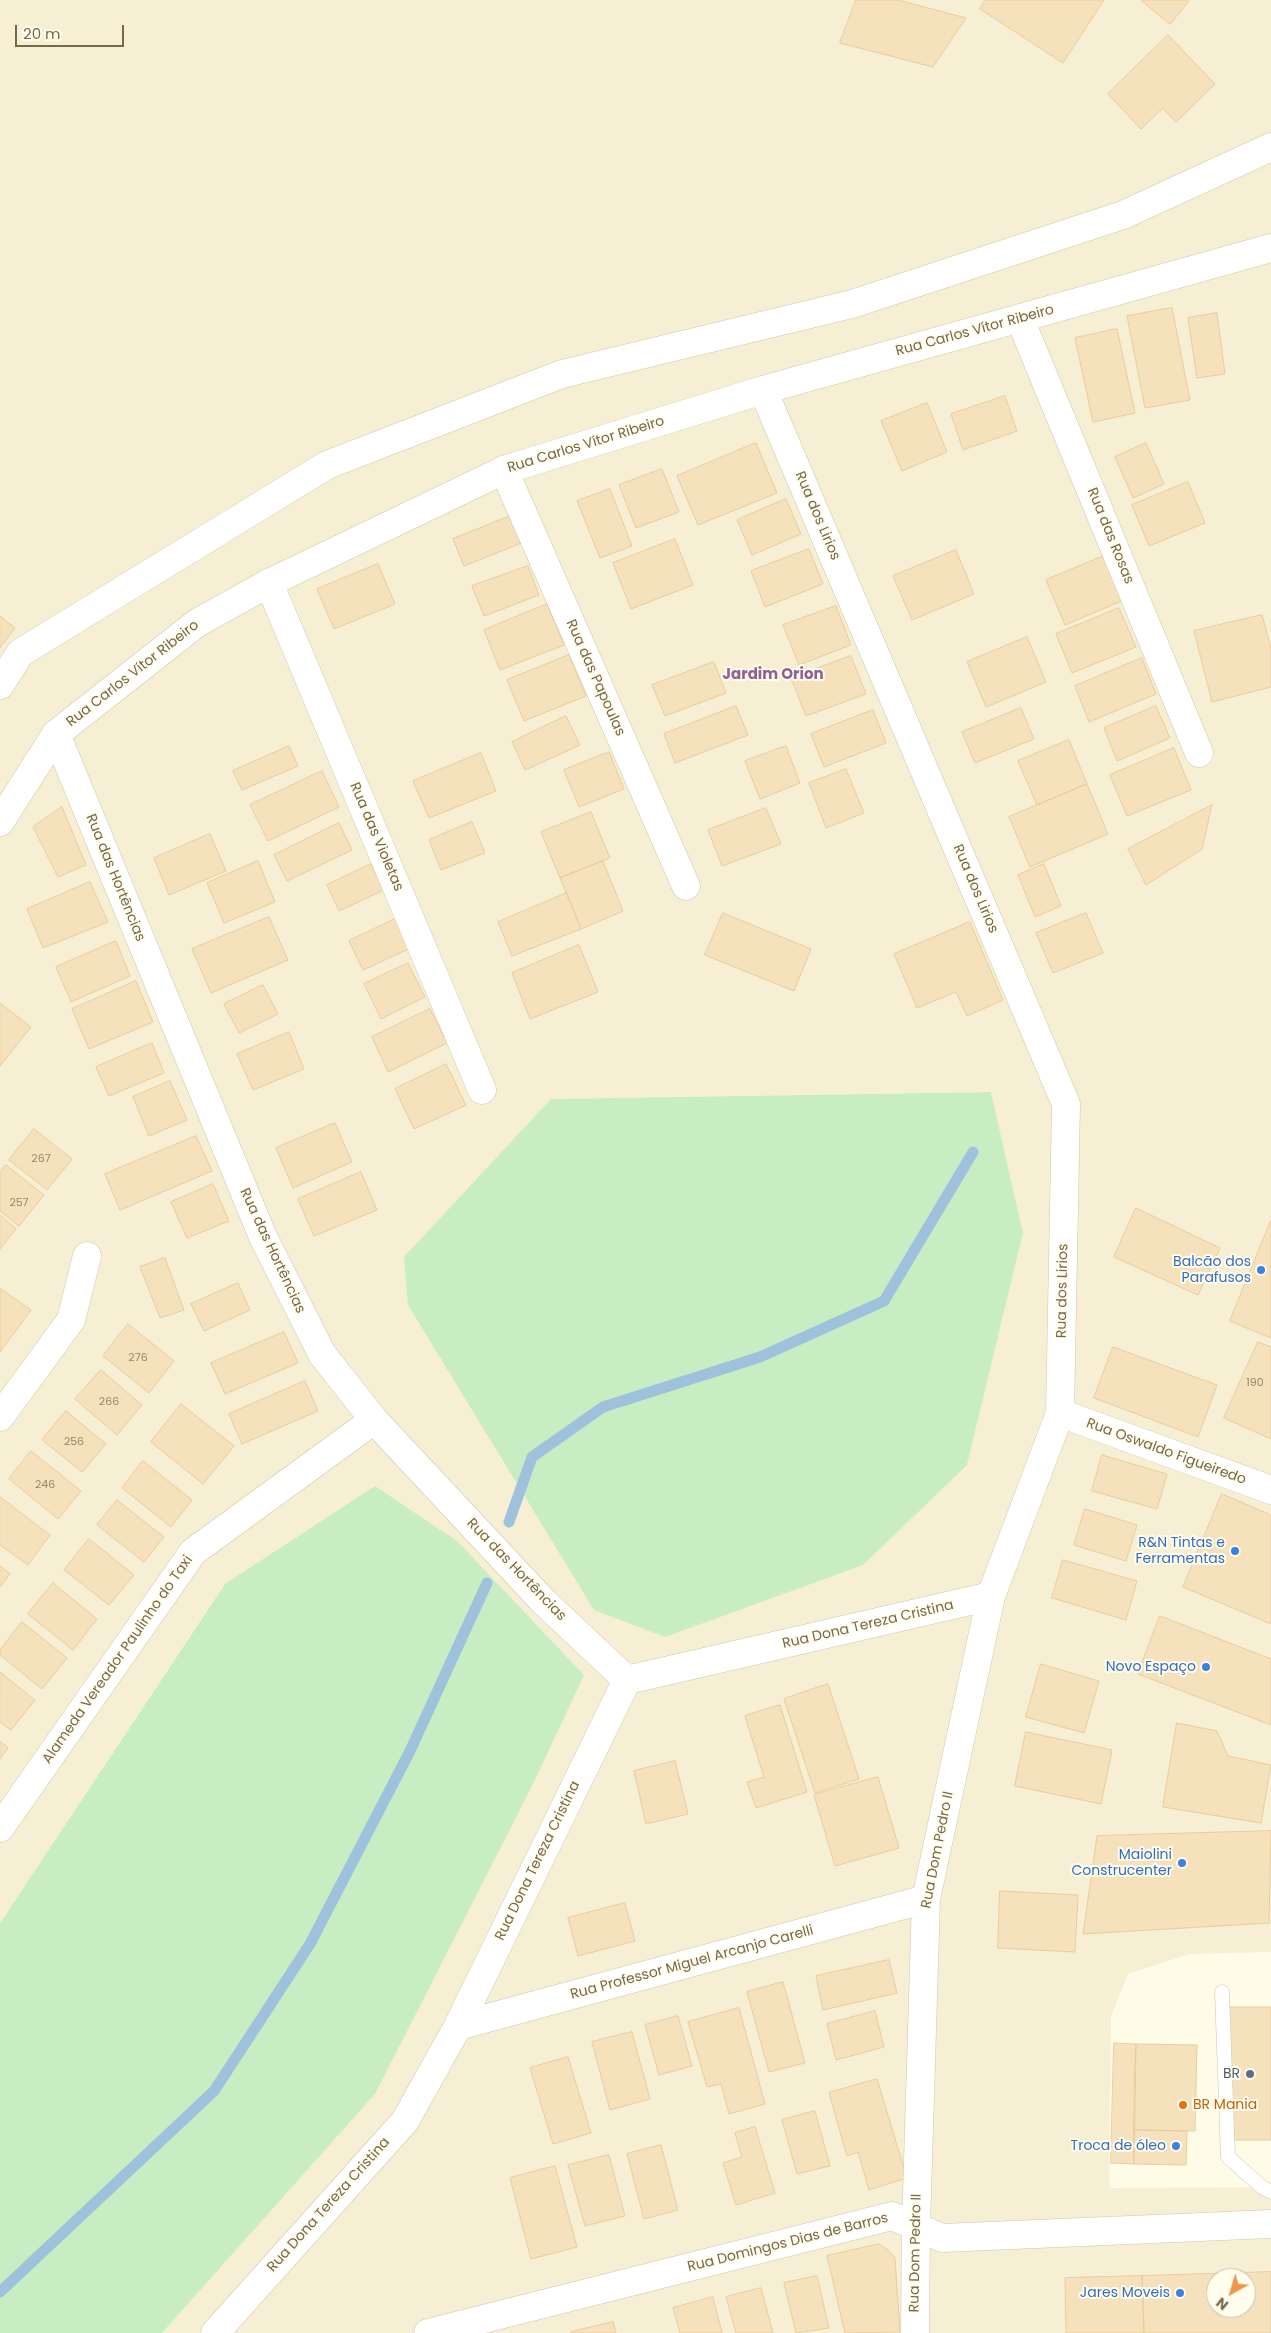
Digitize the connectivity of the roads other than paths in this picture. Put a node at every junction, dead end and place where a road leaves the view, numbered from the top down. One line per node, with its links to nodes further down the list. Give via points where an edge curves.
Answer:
1 (1267, 154): 7 (street, via 1123,215 852,304 562,374 327,465 20,653)
2 (1271, 248): 3 (street, Rua Carlos Vítor Ribeiro)
3 (1020, 319): 4 (street, Rua Carlos Vítor Ribeiro); 9 (street, Rua das Rosas)
4 (763, 390): 5 (street, Rua Carlos Vítor Ribeiro); 14 (street, Rua dos Lirios, via 1066,1104)
5 (504, 470): 6 (street, Rua Carlos Vítor Ribeiro); 11 (street, Rua das Papoulas)
6 (269, 583): 8 (street, Rua Carlos Vítor Ribeiro, via 197,623); 12 (street, Rua das Violetas)
7 (0, 685)
8 (56, 734): 10 (street, Rua Carlos Vítor Ribeiro); 16 (street, Rua das Hortências, via 263,1237 322,1354)
9 (1199, 753)
10 (0, 822)
11 (686, 886)
12 (482, 1090)
13 (86, 1256): 15 (street, via 70,1320)
14 (1060, 1414): 17 (street, Rua Oswaldo Figueiredo); 18 (street, Rua Dom Pedro II)
15 (0, 1417)
16 (374, 1420): 19 (street, Rua das Hortências, via 543,1601); 20 (street, Alameda Vereador Paulinho do Taxi, via 193,1552)
17 (1271, 1490)
18 (991, 1596): 19 (street, Rua Dona Tereza Cristina); 21 (street, Rua Dom Pedro II)
19 (627, 1680): 23 (street, Rua Dona Tereza Cristina)
20 (0, 1828)
21 (926, 1900): 23 (street, Rua Professor Miguel Arcanjo Carelli); 26 (street, Rua Dom Pedro II)
22 (1222, 1992): 24 (lane, via 1228,2157)
23 (458, 2026): 27 (street, Rua Dona Tereza Cristina, via 405,2121)
24 (1271, 2192)
25 (1271, 2224): 26 (street, Rua Domingos Dias de Barros, via 942,2238)
26 (916, 2228): 28 (street, Rua Domingos Dias de Barros, via 892,2216); 29 (street, Rua Dom Pedro II)
27 (215, 2333)
28 (428, 2333)
29 (915, 2333)

